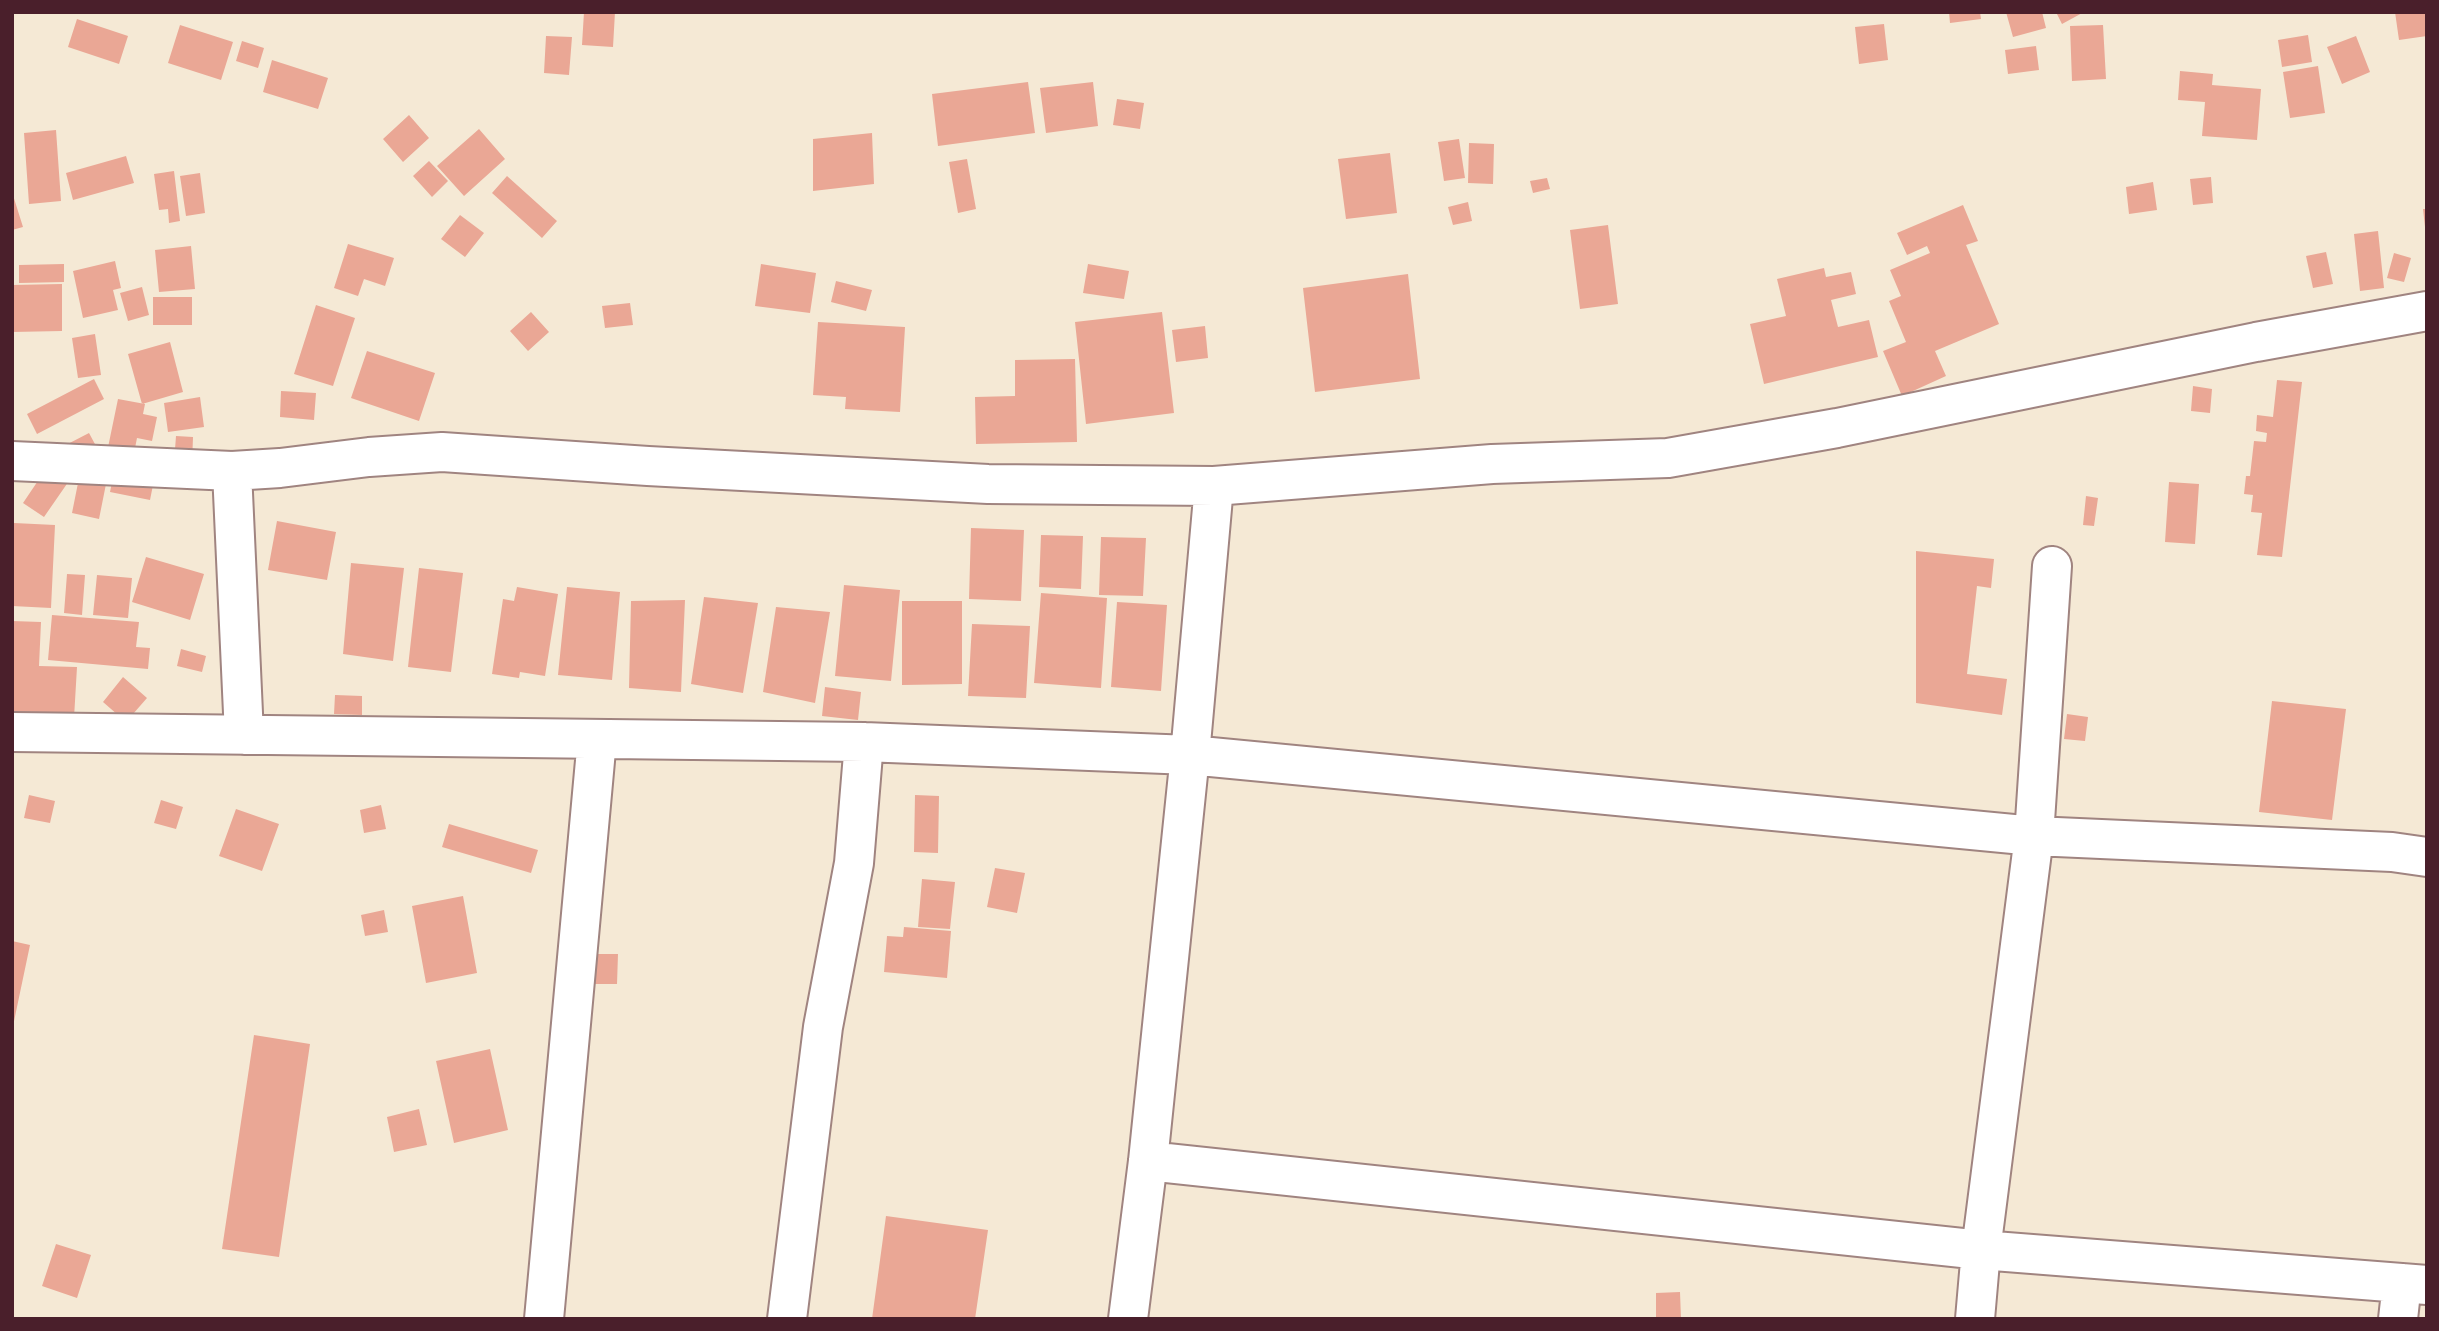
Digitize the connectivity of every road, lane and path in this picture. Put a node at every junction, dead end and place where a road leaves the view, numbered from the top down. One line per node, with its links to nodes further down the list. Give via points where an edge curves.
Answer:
1 (2427, 312): 4 (street, via 1668,458 1492,464)
2 (12, 461): 3 (street)
3 (232, 471): 4 (street, via 442,452 988,484); 7 (street)
4 (1214, 486): 10 (street)
5 (2052, 566): 11 (street)
6 (12, 732): 7 (street)
7 (244, 736): 8 (street)
8 (597, 739): 9 (street); 16 (street)
9 (864, 742): 10 (street); 17 (street, via 854,863 823,1027)
10 (1190, 755): 11 (street); 13 (street)
11 (2035, 836): 12 (street); 14 (street)
12 (2427, 857)
13 (1148, 1161): 14 (street); 18 (street)
14 (1981, 1250): 15 (street); 19 (street)
15 (2409, 1296)
16 (544, 1319)
17 (787, 1319)
18 (1128, 1319)
19 (1975, 1319)

